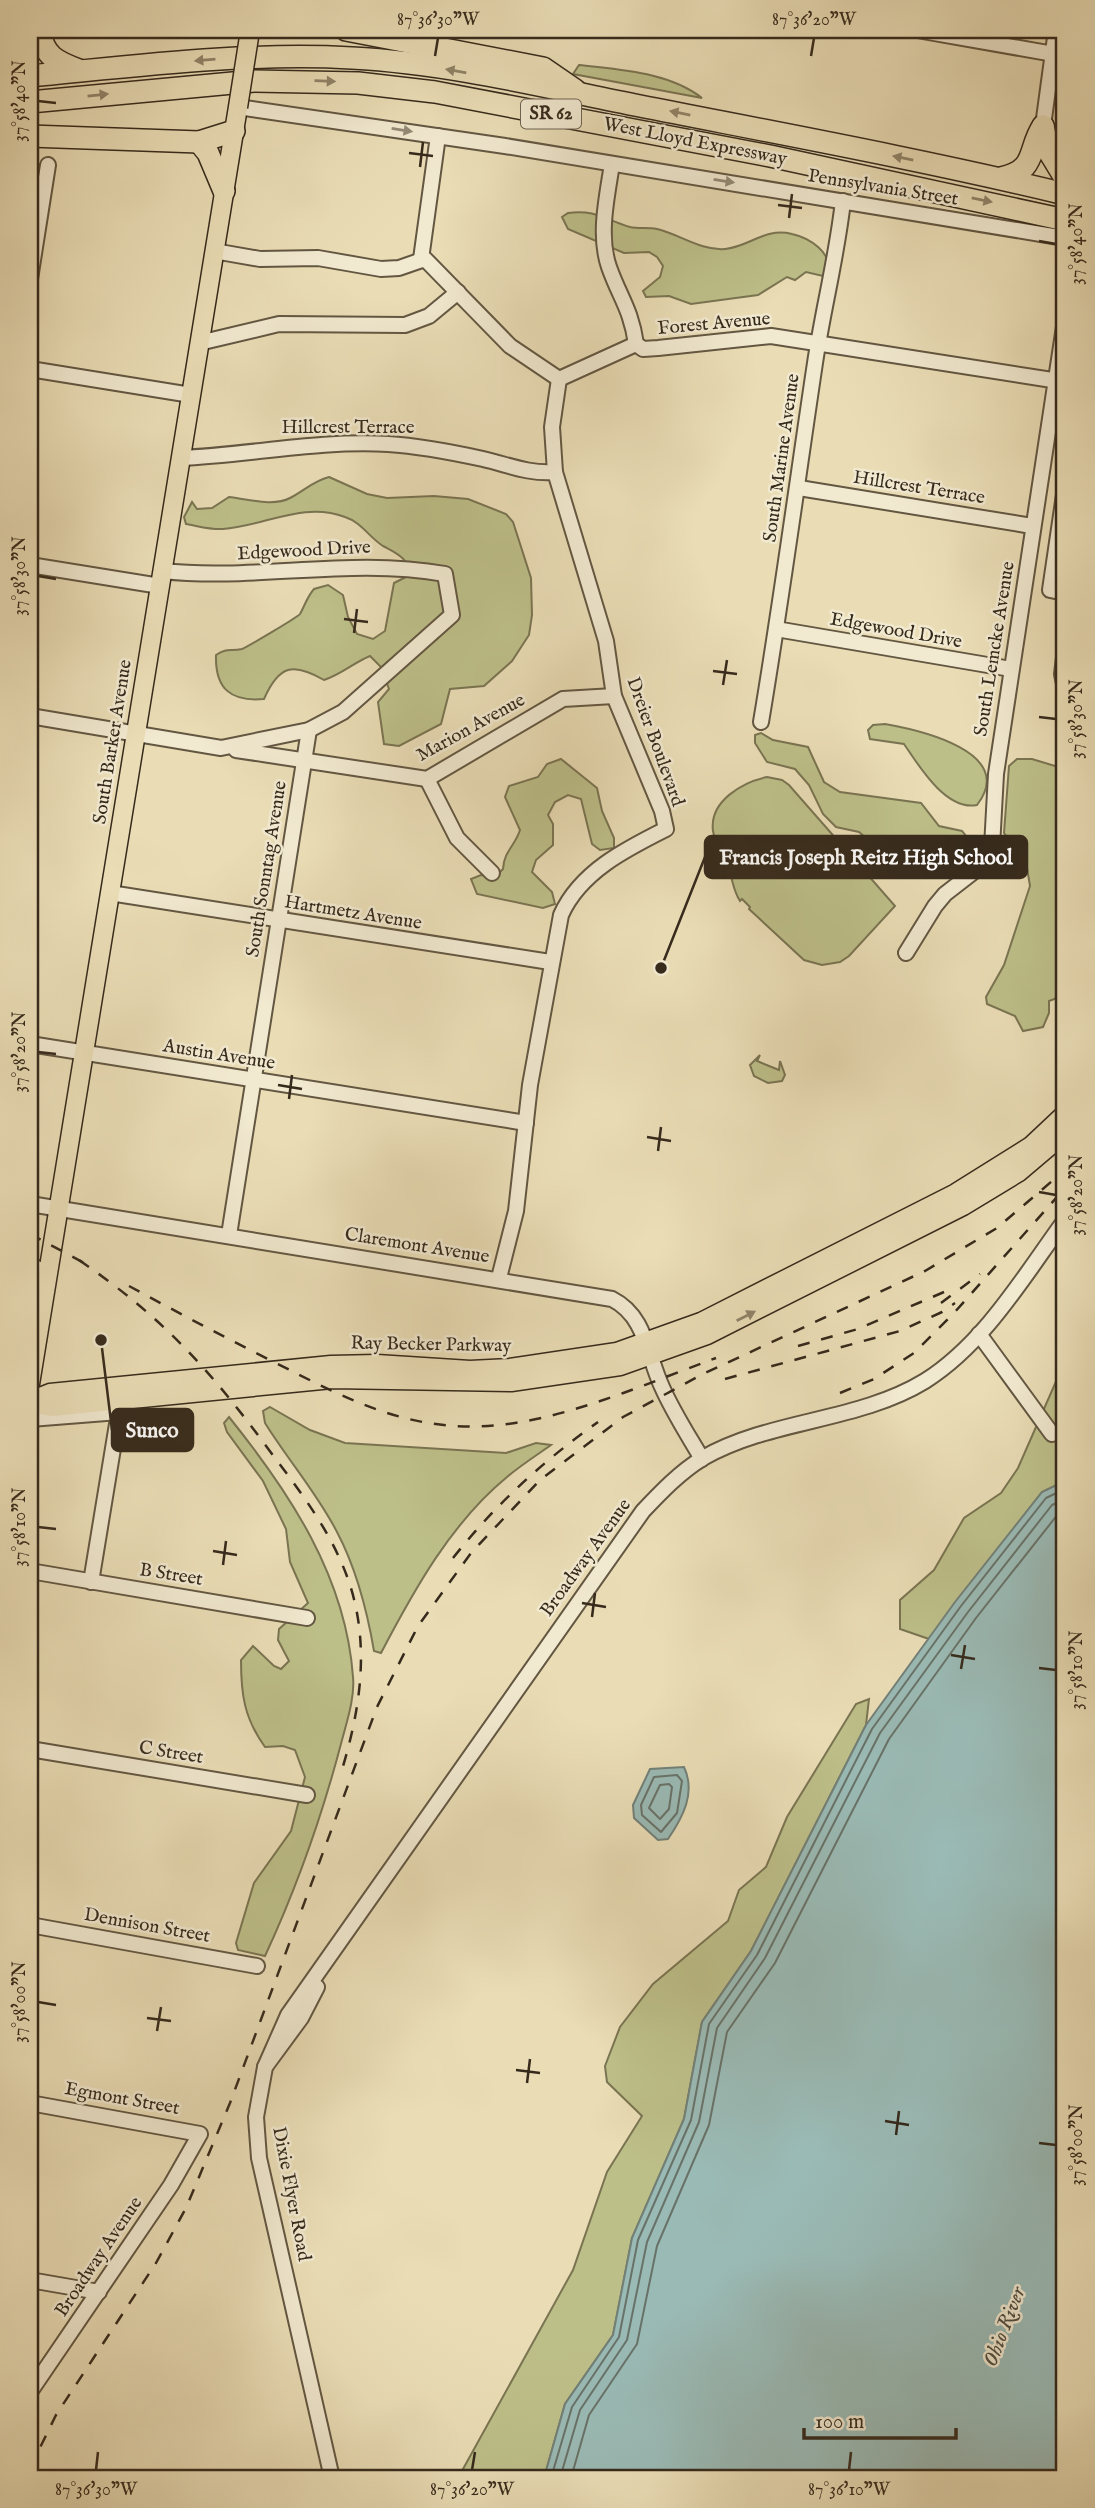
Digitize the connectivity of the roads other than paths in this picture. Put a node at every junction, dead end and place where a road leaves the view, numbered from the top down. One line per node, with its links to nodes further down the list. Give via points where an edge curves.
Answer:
1 (40, 30): 7 (highway, via 50,57)
2 (346, 30): 9 (highway, via 543,68)
3 (1056, 30): 6 (street)
4 (926, 31): 6 (street)
5 (249, 33): 11 (main road, South Barker Avenue, bridge)
6 (1059, 55): 12 (street)
7 (81, 71): 8 (highway, West Lloyd Expressway / SR 62); 9 (highway, West Lloyd Expressway / SR 62, one-way to 7, via 454,70 343,57 227,58)
8 (30, 76)
9 (579, 93): 19 (highway, West Lloyd Expressway / SR 62, one-way to 9)
10 (30, 102): 24 (highway, West Lloyd Expressway / SR 62, one-way to 24, via 254,81 370,84 435,92 757,153)
11 (237, 107): 13 (main road, South Barker Avenue); 15 (street, Pennsylvania Street, one-way to 15)
12 (1043, 126): 19 (highway, via 1028,164); 20 (highway, via 1048,150)
13 (234, 131): 16 (highway); 21 (main road, South Barker Avenue)
14 (30, 136): 16 (highway)
15 (438, 136): 17 (street, Pennsylvania Street); 27 (street)
16 (199, 142): 21 (highway)
17 (612, 164): 23 (street, Pennsylvania Street, one-way to 23); 33 (street, via 605,249 629,309)
18 (48, 165): 28 (street)
19 (1001, 178): 22 (highway, West Lloyd Expressway / SR 62)
20 (1065, 178)
21 (224, 191): 26 (main road, South Barker Avenue)
22 (1065, 194)
23 (843, 201): 25 (street, Pennsylvania Street); 31 (street, South Marine Avenue)
24 (1065, 219)
25 (1065, 238)
26 (214, 251): 27 (street, via 260,259 318,258 381,270); 32 (main road, South Barker Avenue)
27 (421, 259): 29 (street, via 432,264)
28 (31, 269)
29 (458, 292): 32 (street, via 429,316 405,325 279,324); 35 (street, via 510,346)
30 (1065, 320): 36 (street, South Lemcke Avenue)
31 (819, 342): 33 (street, Forest Avenue, via 771,336 643,349); 36 (street, Forest Avenue); 40 (street, South Marine Avenue)
32 (199, 343): 37 (main road, South Barker Avenue)
33 (636, 344): 35 (street, Forest Avenue)
34 (30, 369): 37 (street)
35 (559, 379): 39 (street, Dreier Boulevard, via 552,427)
36 (1060, 381): 42 (street, South Lemcke Avenue)
37 (191, 395): 38 (main road, South Barker Avenue)
38 (180, 458): 39 (street, Hillcrest Terrace, via 280,447 387,444 456,453 532,474); 44 (main road, South Barker Avenue)
39 (555, 472): 50 (street, Dreier Boulevard, via 601,622)
40 (799, 488): 42 (street, Hillcrest Terrace); 46 (street, South Marine Avenue)
41 (1065, 488): 45 (street, via 1050,590)
42 (1032, 526): 48 (street, South Lemcke Avenue)
43 (30, 565): 44 (street, Edgewood Drive)
44 (161, 579): 53 (street, Edgewood Drive, via 377,566 445,576 452,615 343,712); 54 (main road, South Barker Avenue)
45 (1065, 593)
46 (776, 629): 48 (street, Edgewood Drive); 52 (street, South Marine Avenue)
47 (1065, 649): 49 (street)
48 (1010, 668): 61 (street, South Lemcke Avenue, via 992,847 976,870 935,905)
49 (1065, 689)
50 (614, 696): 57 (street, Marion Avenue, via 563,699); 62 (street, Dreier Boulevard, via 666,829 602,867 574,892 561,915)
51 (30, 716): 54 (street, Marion Avenue)
52 (761, 722)
53 (309, 730): 55 (street, Marion Avenue); 56 (street, South Sonntag Avenue)
54 (135, 734): 55 (street, Marion Avenue); 59 (main road, South Barker Avenue)
55 (221, 748): 56 (street, Marion Avenue)
56 (304, 760): 57 (street, Marion Avenue); 60 (street, South Sonntag Avenue)
57 (427, 779): 58 (street, via 457,838)
58 (492, 873)
59 (110, 893): 60 (street, Hartmetz Avenue); 64 (main road, South Barker Avenue)
60 (279, 920): 62 (street, Hartmetz Avenue); 65 (street, South Sonntag Avenue)
61 (906, 953)
62 (550, 962): 67 (street, Dreier Boulevard)
63 (30, 1044): 64 (street, Austin Avenue)
64 (84, 1052): 65 (street, Austin Avenue); 70 (main road, South Barker Avenue)
65 (253, 1080): 67 (street, Austin Avenue); 72 (street, South Sonntag Avenue)
66 (1065, 1114): 77 (main road, Ray Becker Parkway, via 1011,1161 956,1193)
67 (526, 1123): 75 (street, Dreier Boulevard, via 516,1211)
68 (1065, 1133): 77 (main road, Ray Becker Parkway, one-way to 68, via 707,1335 963,1206 1018,1172)
69 (30, 1204): 70 (street, Claremont Avenue)
70 (58, 1207): 72 (street, Claremont Avenue); 74 (main road, South Barker Avenue)
71 (1065, 1220): 76 (street, Broadway Avenue)
72 (229, 1235): 75 (street, Claremont Avenue)
73 (30, 1264): 74 (street)
74 (47, 1274): 78 (main road, South Barker Avenue)
75 (499, 1278): 77 (street, Claremont Avenue, via 612,1298 630,1311)
76 (979, 1334): 83 (street); 84 (street, Broadway Avenue, via 952,1361 910,1389)
77 (649, 1350): 79 (main road, Ray Becker Parkway, via 595,1372 511,1382 332,1379 52,1406); 84 (street, Claremont Avenue, via 661,1385)
78 (30, 1384)
79 (30, 1402)
80 (119, 1412): 81 (street); 82 (street); 86 (street)
81 (140, 1416)
82 (30, 1419)
83 (1052, 1434)
84 (702, 1459): 92 (street, Broadway Avenue, via 661,1492 631,1526 281,2026)
85 (30, 1571): 86 (street, B Street)
86 (91, 1582): 87 (street, B Street)
87 (307, 1618)
88 (30, 1749): 89 (street, C Street)
89 (307, 1795)
90 (30, 1925): 91 (street, Dennison Street)
91 (257, 1966)
92 (265, 2067): 98 (street, Dixie Flyer Road, via 256,2117 259,2158)
93 (30, 2103): 94 (street, Egmont Street, via 193,2131 200,2134)
94 (196, 2140): 96 (street, Broadway Avenue, via 172,2185)
95 (30, 2280): 96 (street)
96 (99, 2292): 97 (street, Broadway Avenue)
97 (30, 2392)
98 (332, 2478)

